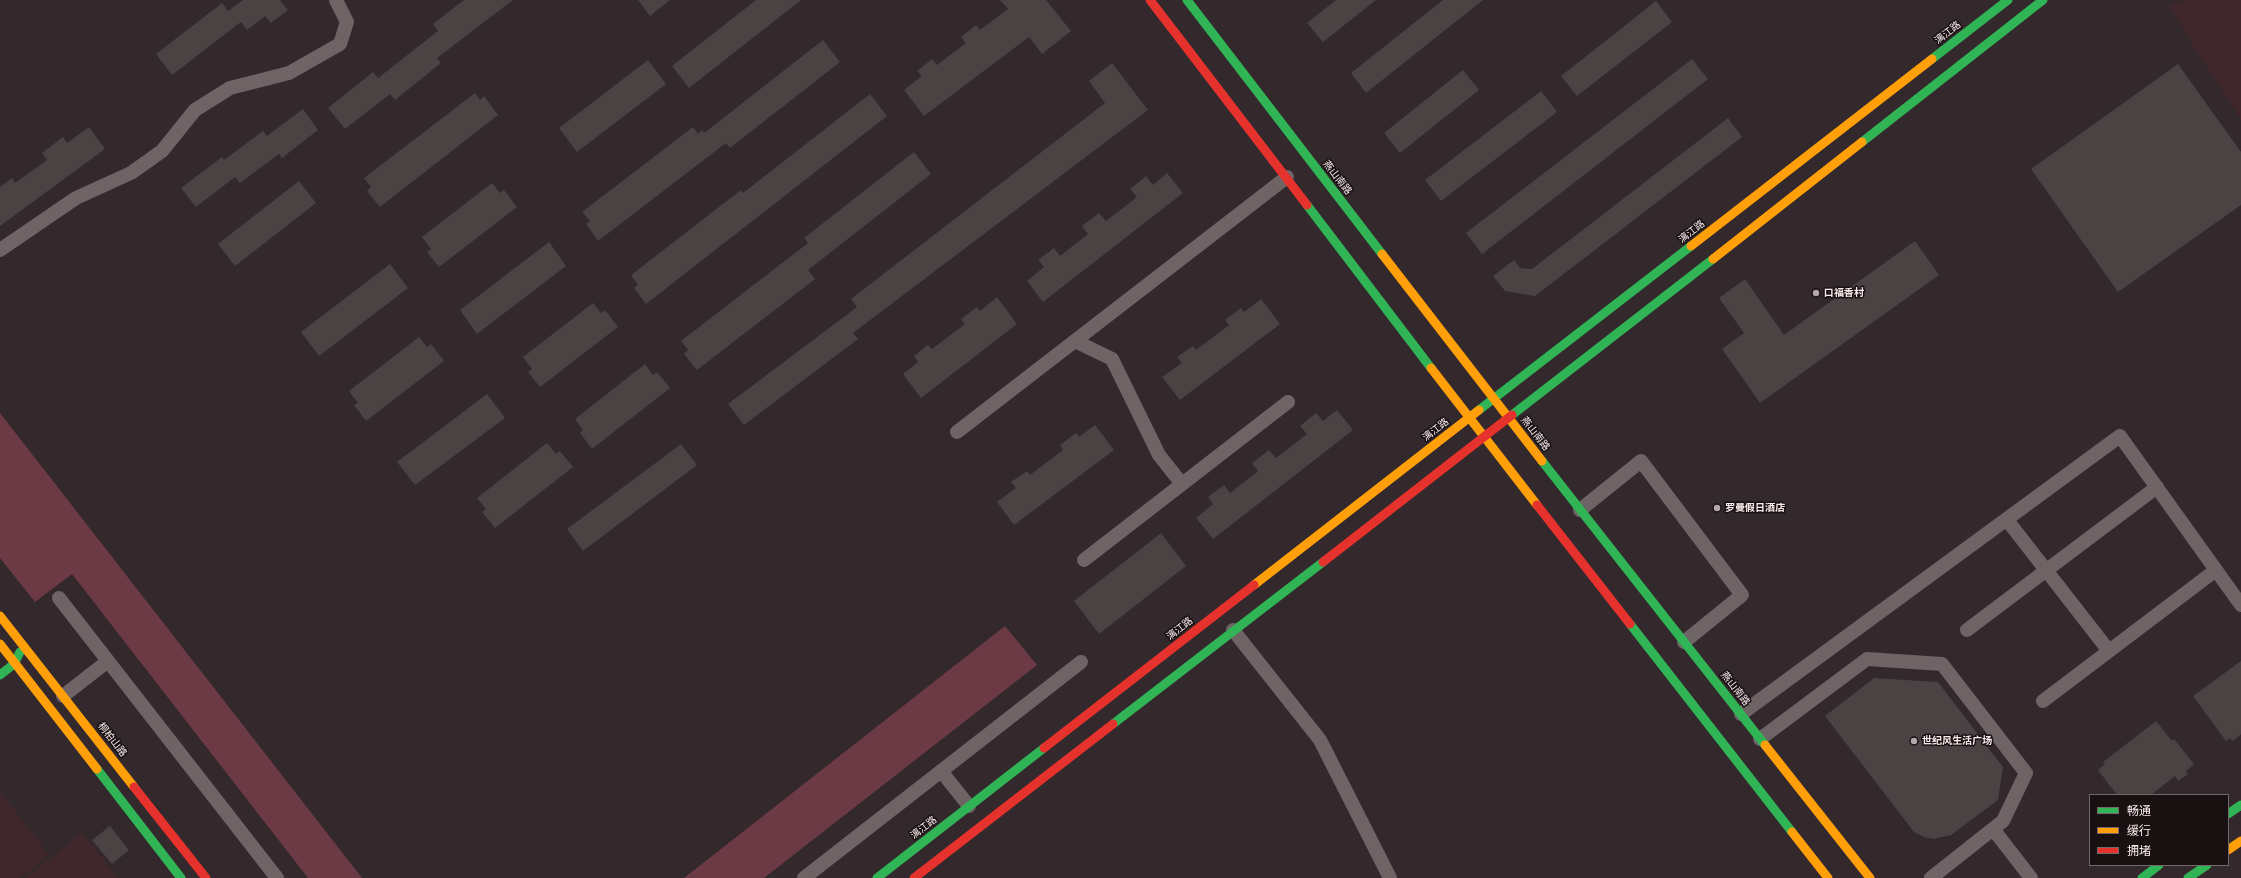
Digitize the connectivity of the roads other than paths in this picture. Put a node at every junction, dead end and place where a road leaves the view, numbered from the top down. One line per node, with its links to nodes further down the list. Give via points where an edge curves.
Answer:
1 (336, 0): 7 (street, via 348,22 340,44 289,73 230,88 195,110 162,151 131,173 76,198)
2 (1150, 0): 6 (street, via 1166,15)
3 (2008, 0): 9 (street, 漓江路)
4 (2043, 0): 12 (street)
5 (1184, 1): 9 (street, 燕山南路, via 1306,162)
6 (1289, 175): 8 (street); 11 (street)
7 (0, 250)
8 (1075, 341): 13 (street); 15 (street, via 1112,359 1159,455)
9 (1495, 400): 11 (street, 漓江路); 12 (street, 燕山南路)
10 (1288, 402): 15 (street)
11 (1469, 418): 14 (street); 41 (street, 漓江路)
12 (1509, 418): 14 (street); 17 (street, 燕山南路)
13 (957, 432)
14 (1484, 436): 25 (street); 55 (street, via 1673,673)
15 (1182, 484): 19 (street)
16 (2157, 487): 18 (street, via 2120,436); 20 (street); 21 (street)
17 (1580, 510): 27 (street, 燕山南路); 27 (street, via 1641,462 1742,596)
18 (2007, 520): 20 (street); 37 (street)
19 (1084, 560)
20 (2046, 570): 26 (street); 30 (street)
21 (2216, 570): 23 (street); 30 (street)
22 (59, 598): 31 (street)
23 (2241, 605)
24 (0, 616): 28 (street, 桐柏山路)
25 (1233, 630): 53 (street); 54 (street, via 1320,740)
26 (1967, 630)
27 (1684, 642): 37 (street, 燕山南路, via 1692,658)
28 (23, 645): 29 (street); 33 (street); 35 (street, 桐柏山路)
29 (1, 647): 33 (street)
30 (2109, 651): 36 (street)
31 (108, 661): 35 (street); 50 (street)
32 (1081, 662): 39 (street)
33 (14, 664): 34 (street); 48 (street)
34 (0, 675)
35 (63, 696): 49 (street, 桐柏山路)
36 (2043, 701)
37 (1741, 714): 38 (street, 燕山南路)
38 (1760, 739): 43 (street, via 1867,659 1942,664 2026,774 2003,821); 56 (street, 燕山南路)
39 (941, 771): 41 (street); 51 (street)
40 (2241, 805): 42 (street)
41 (969, 806): 52 (street, 漓江路)
42 (2229, 813)
43 (1993, 829): 57 (street); 58 (street)
44 (2241, 841): 45 (street)
45 (2229, 849)
46 (2158, 866): 59 (street)
47 (2206, 866): 60 (street)
48 (181, 878)
49 (206, 878)
50 (277, 878)
51 (804, 878)
52 (877, 878)
53 (914, 878)
54 (1390, 878)
55 (1828, 878)
56 (1870, 878)
57 (1931, 878)
58 (2031, 878)
59 (2142, 878)
60 (2188, 878)

